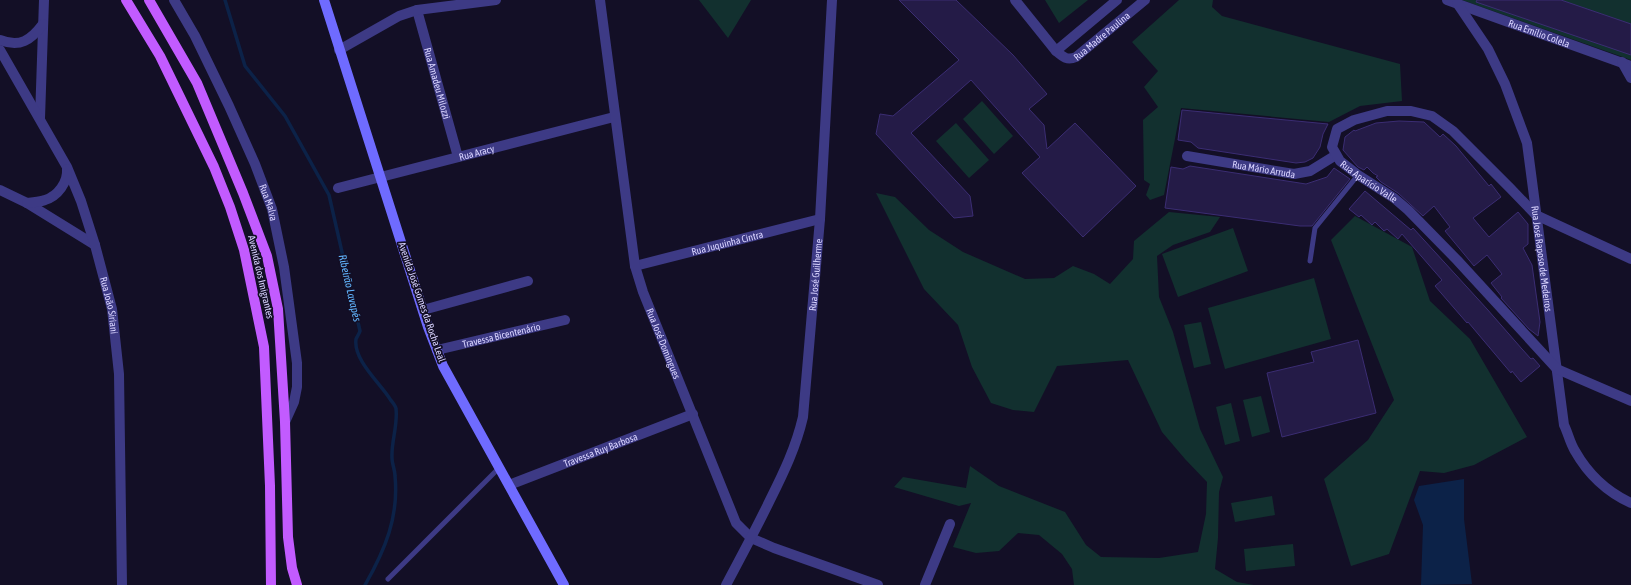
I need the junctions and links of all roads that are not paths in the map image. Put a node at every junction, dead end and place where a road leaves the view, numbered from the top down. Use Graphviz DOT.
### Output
graph roads {
  1 [pos="44,0"];
  2 [pos="126,0"];
  3 [pos="149,0"];
  4 [pos="174,0"];
  5 [pos="324,0"];
  6 [pos="496,0"];
  7 [pos="600,0"];
  8 [pos="832,0"];
  9 [pos="1015,0"];
  10 [pos="1117,0"];
  11 [pos="1145,0"];
  12 [pos="1447,0"];
  13 [pos="1457,3"];
  14 [pos="417,10"];
  15 [pos="43,24"];
  16 [pos="0,40"];
  17 [pos="0,50"];
  18 [pos="339,50"];
  19 [pos="1056,51"];
  20 [pos="1626,64"];
  21 [pos="1631,78"];
  22 [pos="614,117"];
  23 [pos="40,118"];
  24 [pos="1336,155"];
  25 [pos="1187,156"];
  26 [pos="458,157"];
  27 [pos="67,167"];
  28 [pos="1358,174"];
  29 [pos="381,177"];
  30 [pos="338,188"];
  31 [pos="0,190"];
  32 [pos="27,203"];
  33 [pos="1536,215"];
  34 [pos="820,219"];
  35 [pos="95,245"];
  36 [pos="1631,259"];
  37 [pos="1310,261"];
  38 [pos="635,266"];
  39 [pos="528,281"];
  40 [pos="422,310"];
  41 [pos="565,320"];
  42 [pos="437,350"];
  43 [pos="1557,369"];
  44 [pos="1631,401"];
  45 [pos="693,414"];
  46 [pos="285,422"];
  47 [pos="499,468"];
  48 [pos="509,486"];
  49 [pos="1631,503"];
  50 [pos="950,524"];
  51 [pos="752,538"];
  52 [pos="388,579"];
  53 [pos="122,585"];
  54 [pos="271,585"];
  55 [pos="297,585"];
  56 [pos="564,585"];
  57 [pos="726,585"];
  58 [pos="878,585"];
  59 [pos="925,585"];
  1 -- 15 [label="street"];
  2 -- 54 [label="main road, Avenida dos Imigrantes"];
  3 -- 46 [label="main road, Avenida dos Imigrantes"];
  4 -- 46 [label="street, Rua Malva"];
  5 -- 18 [label="main road, Avenida José Gomes da Rocha Leal"];
  6 -- 14 [label="street"];
  7 -- 22 [label="street, Rua José Domingues"];
  8 -- 34 [label="street, Rua José Guilherme"];
  9 -- 19 [label="street, Rua Madre Paulina"];
  10 -- 19 [label="street, Rua Madre Paulina"];
  11 -- 19 [label="street, Rua Madre Paulina"];
  12 -- 13 [label="street, Rua Emílio Colela"];
  13 -- 20 [label="street, Rua Emílio Colela"];
  13 -- 33 [label="street, Rua José Raposo de Medeiros"];
  14 -- 18 [label="street"];
  14 -- 26 [label="street, Rua Amadeu Milozzi"];
  15 -- 16 [label="street"];
  15 -- 23 [label="street"];
  17 -- 23 [label="street, Rua João Siriani"];
  18 -- 29 [label="main road, Avenida José Gomes da Rocha Leal"];
  20 -- 21 [label="street"];
  22 -- 26 [label="street, Rua Aracy"];
  22 -- 38 [label="street, Rua José Domingues"];
  23 -- 27 [label="street, Rua João Siriani"];
  24 -- 25 [label="street, Rua Mário Arruda"];
  24 -- 28 [label="street, Rua Aparício Valle"];
  24 -- 33 [label="street, Rua Aparício Valle"];
  26 -- 29 [label="street, Rua Aracy"];
  27 -- 32 [label="street"];
  27 -- 35 [label="street, Rua João Siriani"];
  28 -- 37 [label="lane"];
  28 -- 43 [label="street, Rua Aparício Valle"];
  29 -- 30 [label="street, Rua Aracy"];
  29 -- 40 [label="main road, Avenida José Gomes da Rocha Leal"];
  31 -- 32 [label="street"];
  32 -- 35 [label="street"];
  33 -- 36 [label="street"];
  33 -- 43 [label="street, Rua José Raposo de Medeiros"];
  34 -- 38 [label="street, Rua Juquinha Cintra"];
  34 -- 51 [label="street, Rua José Guilherme"];
  35 -- 53 [label="street, Rua João Siriani"];
  38 -- 45 [label="street, Rua José Domingues"];
  39 -- 40 [label="street"];
  40 -- 42 [label="main road, Avenida José Gomes da Rocha Leal"];
  41 -- 42 [label="street, Travessa Bicentenário"];
  42 -- 47 [label="main road, Avenida José Gomes da Rocha Leal"];
  43 -- 44 [label="street"];
  43 -- 49 [label="street, Rua José Raposo de Medeiros"];
  45 -- 48 [label="street, Travessa Ruy Barbosa"];
  45 -- 51 [label="street, Rua José Domingues"];
  46 -- 55 [label="main road, Avenida dos Imigrantes"];
  47 -- 48 [label="main road, Avenida José Gomes da Rocha Leal"];
  47 -- 52 [label="lane"];
  48 -- 56 [label="main road, Avenida José Gomes da Rocha Leal"];
  50 -- 59 [label="street"];
  51 -- 57 [label="street, Rua José Guilherme"];
  51 -- 58 [label="street, Rua José Domingues"];
}
